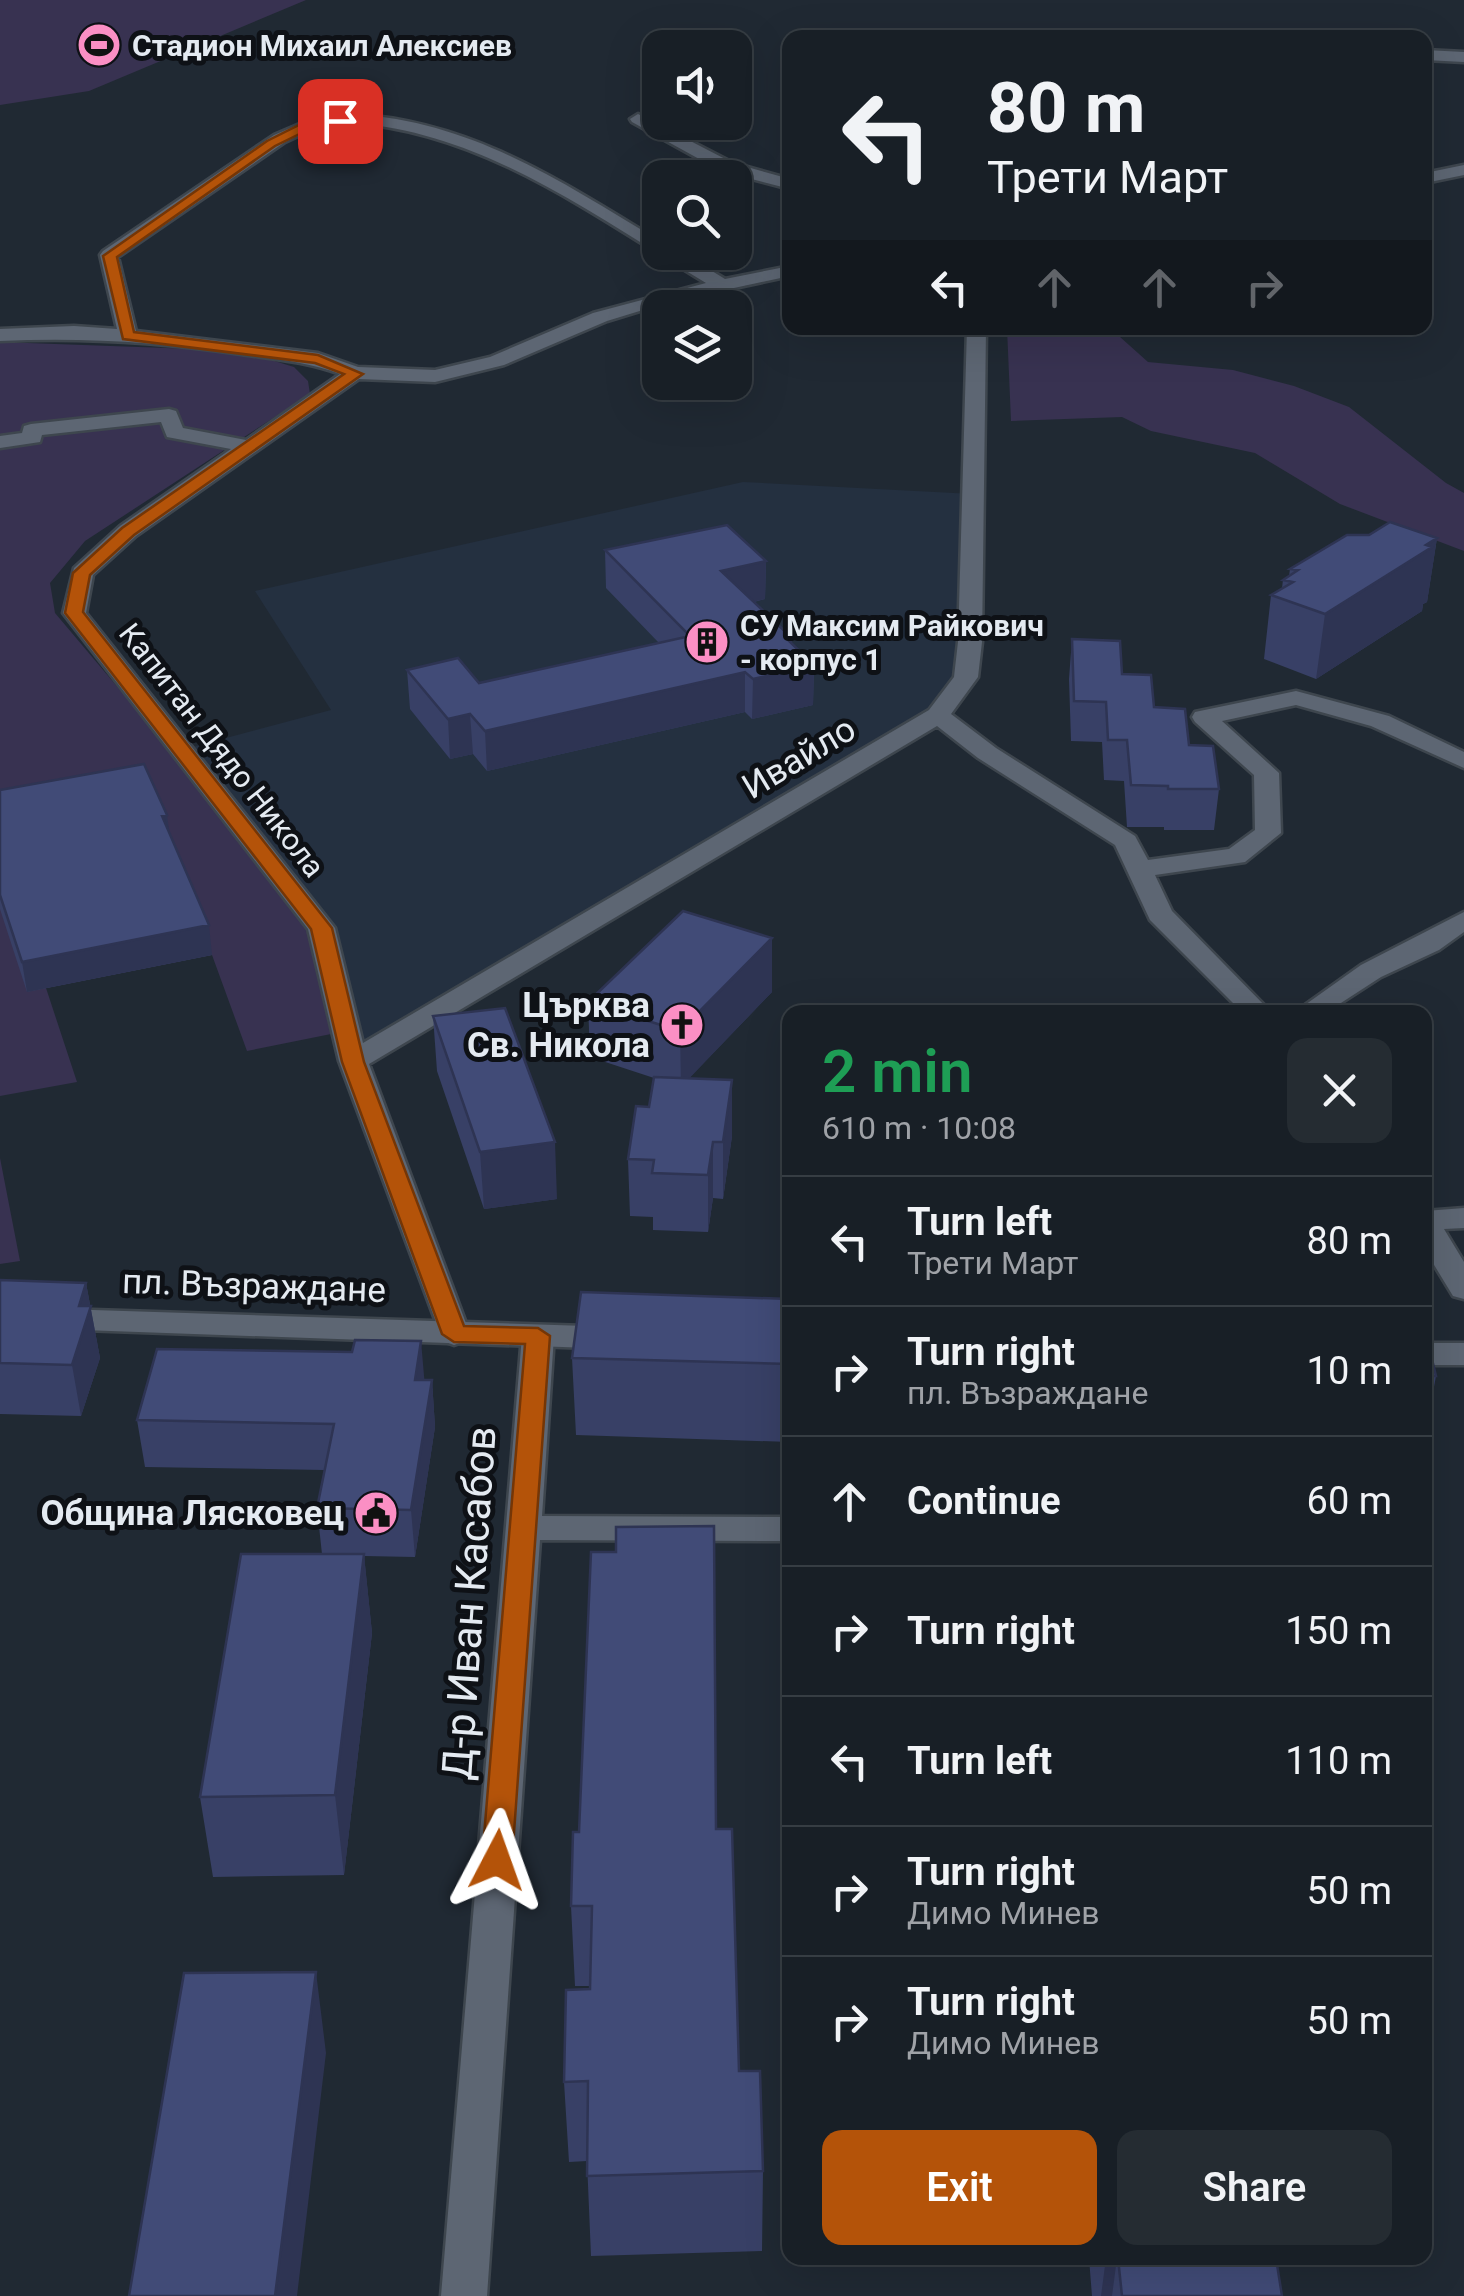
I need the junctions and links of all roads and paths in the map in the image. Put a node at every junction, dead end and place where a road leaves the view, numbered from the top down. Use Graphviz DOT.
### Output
graph roads {
  1 [pos="1432,55"];
  2 [pos="1464,57"];
  3 [pos="638,119"];
  4 [pos="1464,170"];
  5 [pos="1432,177"];
  6 [pos="782,182"];
  7 [pos="642,239"];
  8 [pos="697,270"];
  9 [pos="782,272"];
  10 [pos="722,285"];
  11 [pos="0,335"];
  12 [pos="976,335"];
  13 [pos="128,336"];
  14 [pos="356,374"];
  15 [pos="0,442"];
  16 [pos="252,447"];
  17 [pos="938,715"];
  18 [pos="1464,762"];
  19 [pos="1139,870"];
  20 [pos="1464,920"];
  21 [pos="1250,1005"];
  22 [pos="1320,1005"];
  23 [pos="353,1062"];
  24 [pos="1464,1218"];
  25 [pos="1432,1221"];
  26 [pos="1432,1234"];
  27 [pos="1464,1289"];
  28 [pos="0,1316"];
  29 [pos="454,1334"];
  30 [pos="538,1336"];
  31 [pos="654,1338"];
  32 [pos="1432,1354"];
  33 [pos="1464,1354"];
  34 [pos="522,1528"];
  35 [pos="782,1529"];
  36 [pos="464,2296"];
  1 -- 2 [label="street"];
  3 -- 6 [label="street"];
  4 -- 5 [label="street"];
  7 -- 13 [label="street"];
  8 -- 10 [label="street"];
  9 -- 10 [label="street"];
  10 -- 14 [label="street"];
  11 -- 13 [label="street"];
  12 -- 17 [label="street, Ивайло"];
  13 -- 14 [label="street"];
  14 -- 16 [label="street, Капитан Дядо Никола"];
  15 -- 16 [label="street"];
  16 -- 23 [label="street, Капитан Дядо Никола"];
  17 -- 19 [label="street"];
  17 -- 23 [label="street, Ивайло"];
  18 -- 19 [label="street"];
  19 -- 21 [label="street"];
  20 -- 22 [label="street"];
  23 -- 29 [label="street, пл. Възраждане"];
  24 -- 25 [label="street"];
  26 -- 27 [label="street"];
  28 -- 29 [label="street, пл. Възраждане"];
  29 -- 30 [label="street"];
  30 -- 31 [label="street"];
  30 -- 34 [label="street, Д-р Иван Касабов"];
  32 -- 33 [label="street"];
  34 -- 35 [label="street"];
  34 -- 36 [label="street, Д-р Иван Касабов"];
}
